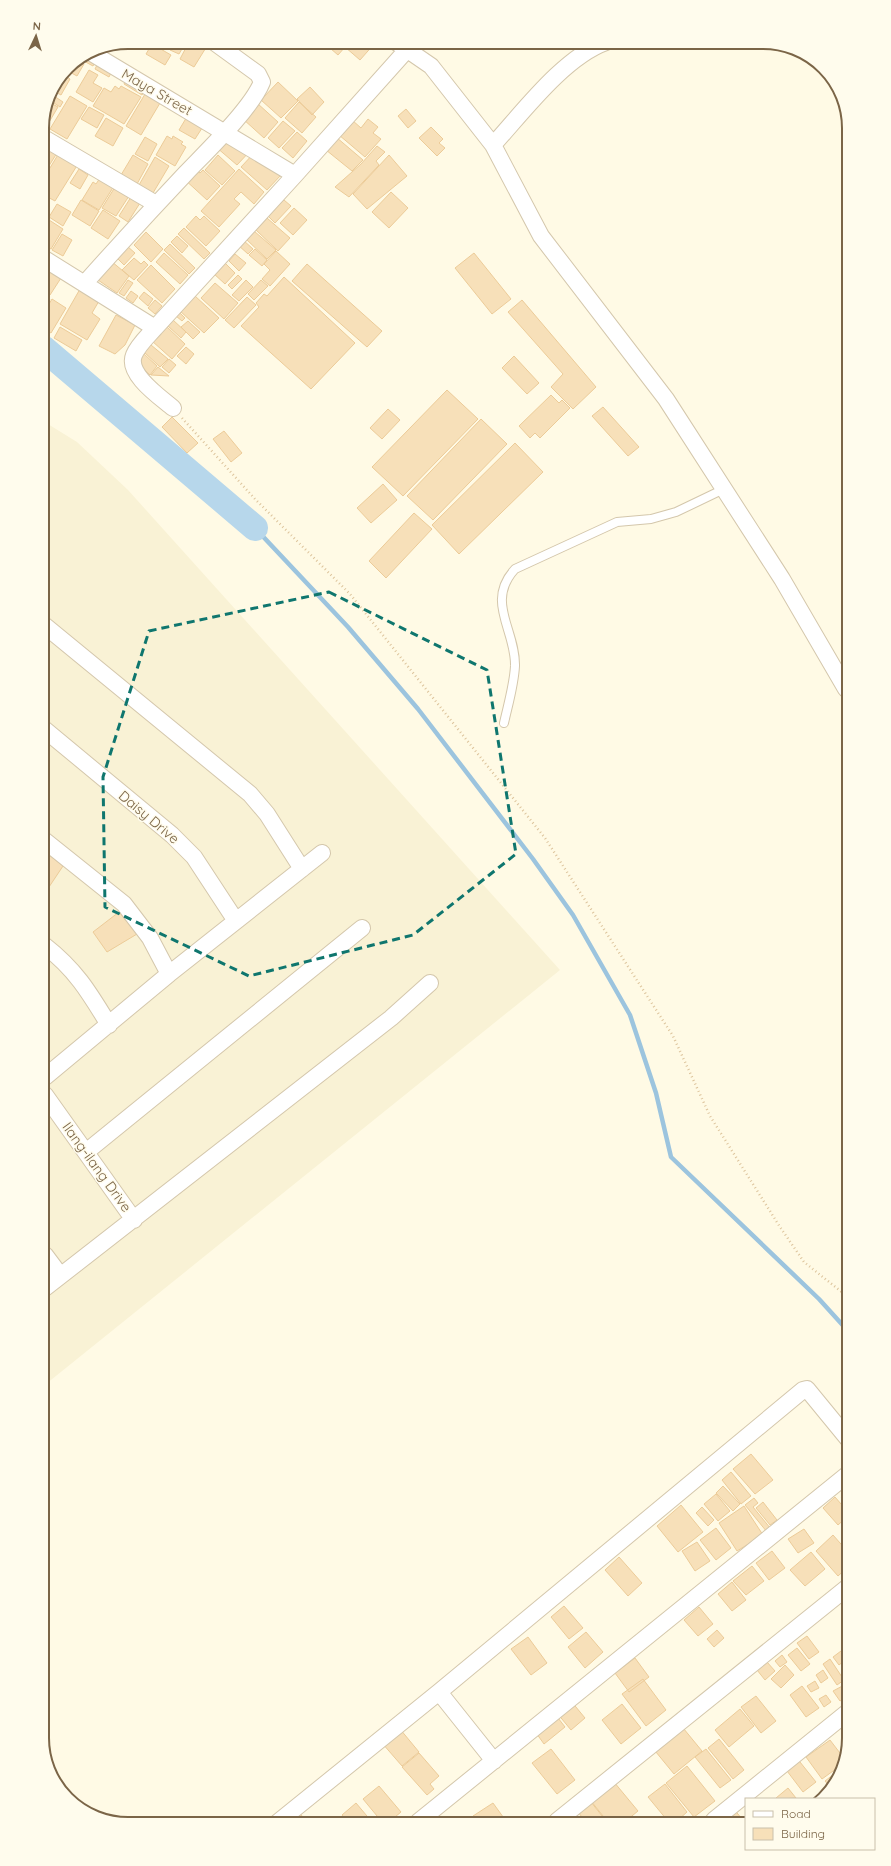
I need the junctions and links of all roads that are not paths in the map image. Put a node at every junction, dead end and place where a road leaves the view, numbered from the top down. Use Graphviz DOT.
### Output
graph roads {
  1 [pos="224,49"];
  2 [pos="403,49"];
  3 [pos="411,49"];
  4 [pos="590,49"];
  5 [pos="96,56"];
  6 [pos="225,132"];
  7 [pos="49,141"];
  8 [pos="493,145"];
  9 [pos="295,176"];
  10 [pos="156,204"];
  11 [pos="49,262"];
  12 [pos="85,283"];
  13 [pos="155,328"];
  14 [pos="173,408"];
  15 [pos="724,489"];
  16 [pos="49,629"];
  17 [pos="842,682"];
  18 [pos="504,723"];
  19 [pos="49,733"];
  20 [pos="49,844"];
  21 [pos="322,853"];
  22 [pos="302,869"];
  23 [pos="236,920"];
  24 [pos="362,928"];
  25 [pos="49,949"];
  26 [pos="169,974"];
  27 [pos="430,983"];
  28 [pos="108,1025"];
  29 [pos="49,1074"];
  30 [pos="49,1101"];
  31 [pos="86,1152"];
  32 [pos="134,1220"];
  33 [pos="49,1261"];
  34 [pos="60,1276"];
  35 [pos="49,1285"];
  36 [pos="842,1432"];
  37 [pos="842,1479"];
  38 [pos="842,1592"];
  39 [pos="439,1692"];
  40 [pos="842,1717"];
  41 [pos="494,1761"];
  42 [pos="284,1817"];
  43 [pos="424,1817"];
  44 [pos="563,1817"];
  45 [pos="718,1817"];
  1 -- 6 [label="street"];
  2 -- 9 [label="street"];
  3 -- 8 [label="street"];
  4 -- 8 [label="street"];
  5 -- 6 [label="street, Maya Street"];
  6 -- 9 [label="street, Maya Street"];
  6 -- 10 [label="street"];
  7 -- 10 [label="street"];
  8 -- 15 [label="street"];
  9 -- 13 [label="street"];
  10 -- 12 [label="street"];
  11 -- 12 [label="street"];
  12 -- 13 [label="street"];
  13 -- 14 [label="street"];
  15 -- 17 [label="street"];
  15 -- 18 [label="lane"];
  16 -- 22 [label="street"];
  19 -- 23 [label="street, Daisy Drive"];
  20 -- 26 [label="street"];
  21 -- 22 [label="street"];
  22 -- 23 [label="street"];
  23 -- 26 [label="street"];
  24 -- 31 [label="street"];
  25 -- 28 [label="street"];
  26 -- 28 [label="street"];
  27 -- 32 [label="street"];
  28 -- 29 [label="street"];
  30 -- 31 [label="street, Ilang-ilang Drive"];
  31 -- 32 [label="street, Ilang-ilang Drive"];
  32 -- 34 [label="street"];
  33 -- 34 [label="street"];
  34 -- 35 [label="street"];
  36 -- 39 [label="street"];
  37 -- 41 [label="street"];
  38 -- 44 [label="street"];
  39 -- 41 [label="street"];
  39 -- 42 [label="street"];
  40 -- 45 [label="street"];
  41 -- 43 [label="street"];
}
